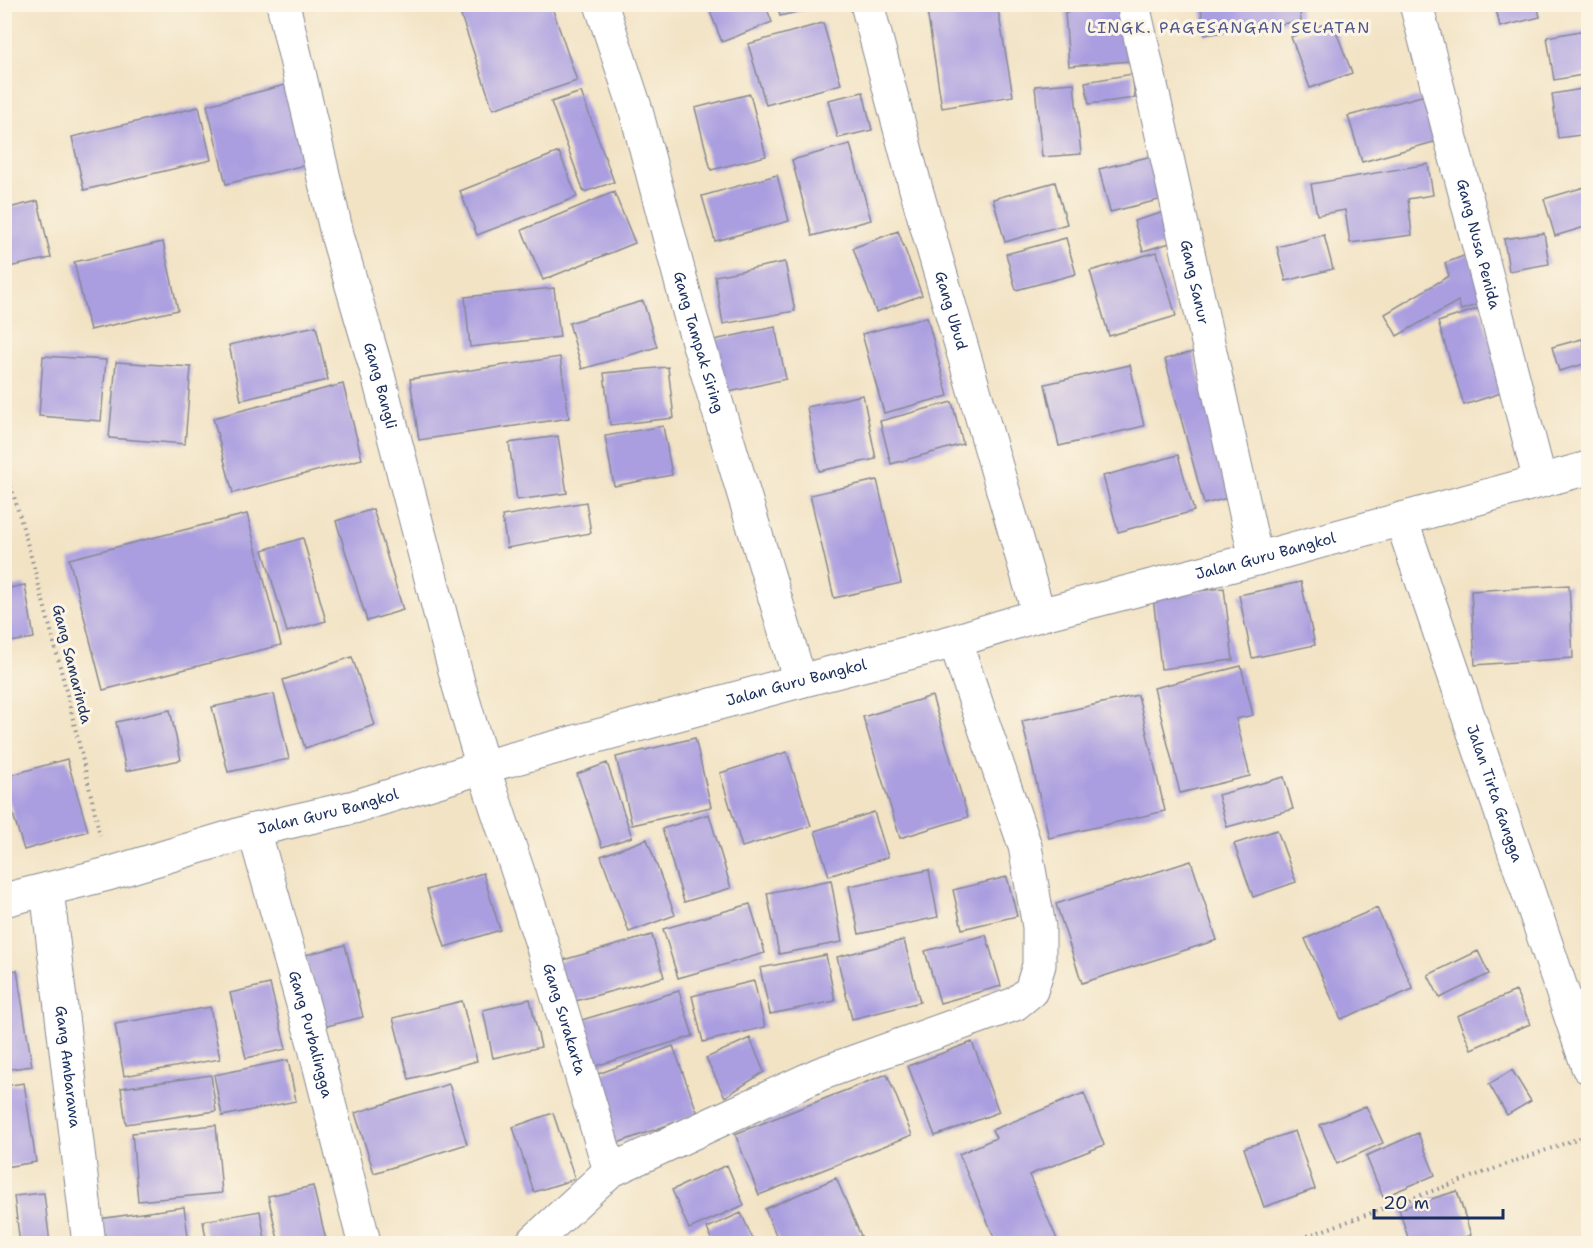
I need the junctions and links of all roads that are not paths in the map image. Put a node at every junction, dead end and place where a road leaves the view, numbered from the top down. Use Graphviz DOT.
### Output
graph roads {
  1 [pos="283,4"];
  2 [pos="601,4"];
  3 [pos="867,4"];
  4 [pos="1133,4"];
  5 [pos="1416,4"];
  6 [pos="1588,468"];
  7 [pos="1540,481"];
  8 [pos="1401,519"];
  9 [pos="1256,559"];
  10 [pos="1039,615"];
  11 [pos="955,641"];
  12 [pos="800,681"];
  13 [pos="483,767"];
  14 [pos="254,830"];
  15 [pos="47,890"];
  16 [pos="4,900"];
  17 [pos="1588,1067"];
  18 [pos="610,1171"];
  19 [pos="363,1238"];
  20 [pos="89,1244"];
  21 [pos="531,1244"];
  1 -- 13 [label="street, Gang Bangli"];
  2 -- 12 [label="street, Gang Tampak Siring"];
  3 -- 10 [label="street, Gang Ubud"];
  4 -- 9 [label="street, Gang Sanur"];
  5 -- 7 [label="street, Gang Nusa Penida"];
  6 -- 7 [label="street, Jalan Guru Bangkol"];
  7 -- 8 [label="street, Jalan Guru Bangkol"];
  8 -- 9 [label="street, Jalan Guru Bangkol"];
  8 -- 17 [label="street, Jalan Tirta Gangga"];
  9 -- 10 [label="street, Jalan Guru Bangkol"];
  10 -- 11 [label="street, Jalan Guru Bangkol"];
  11 -- 12 [label="street, Jalan Guru Bangkol"];
  11 -- 18 [label="street"];
  12 -- 13 [label="street, Jalan Guru Bangkol"];
  13 -- 14 [label="street, Jalan Guru Bangkol"];
  13 -- 18 [label="street, Gang Surakarta"];
  14 -- 15 [label="street, Jalan Guru Bangkol"];
  14 -- 19 [label="street, Gang Purbalingga"];
  15 -- 16 [label="street, Jalan Guru Bangkol"];
  15 -- 20 [label="street, Gang Ambarawa"];
  18 -- 21 [label="street"];
}
